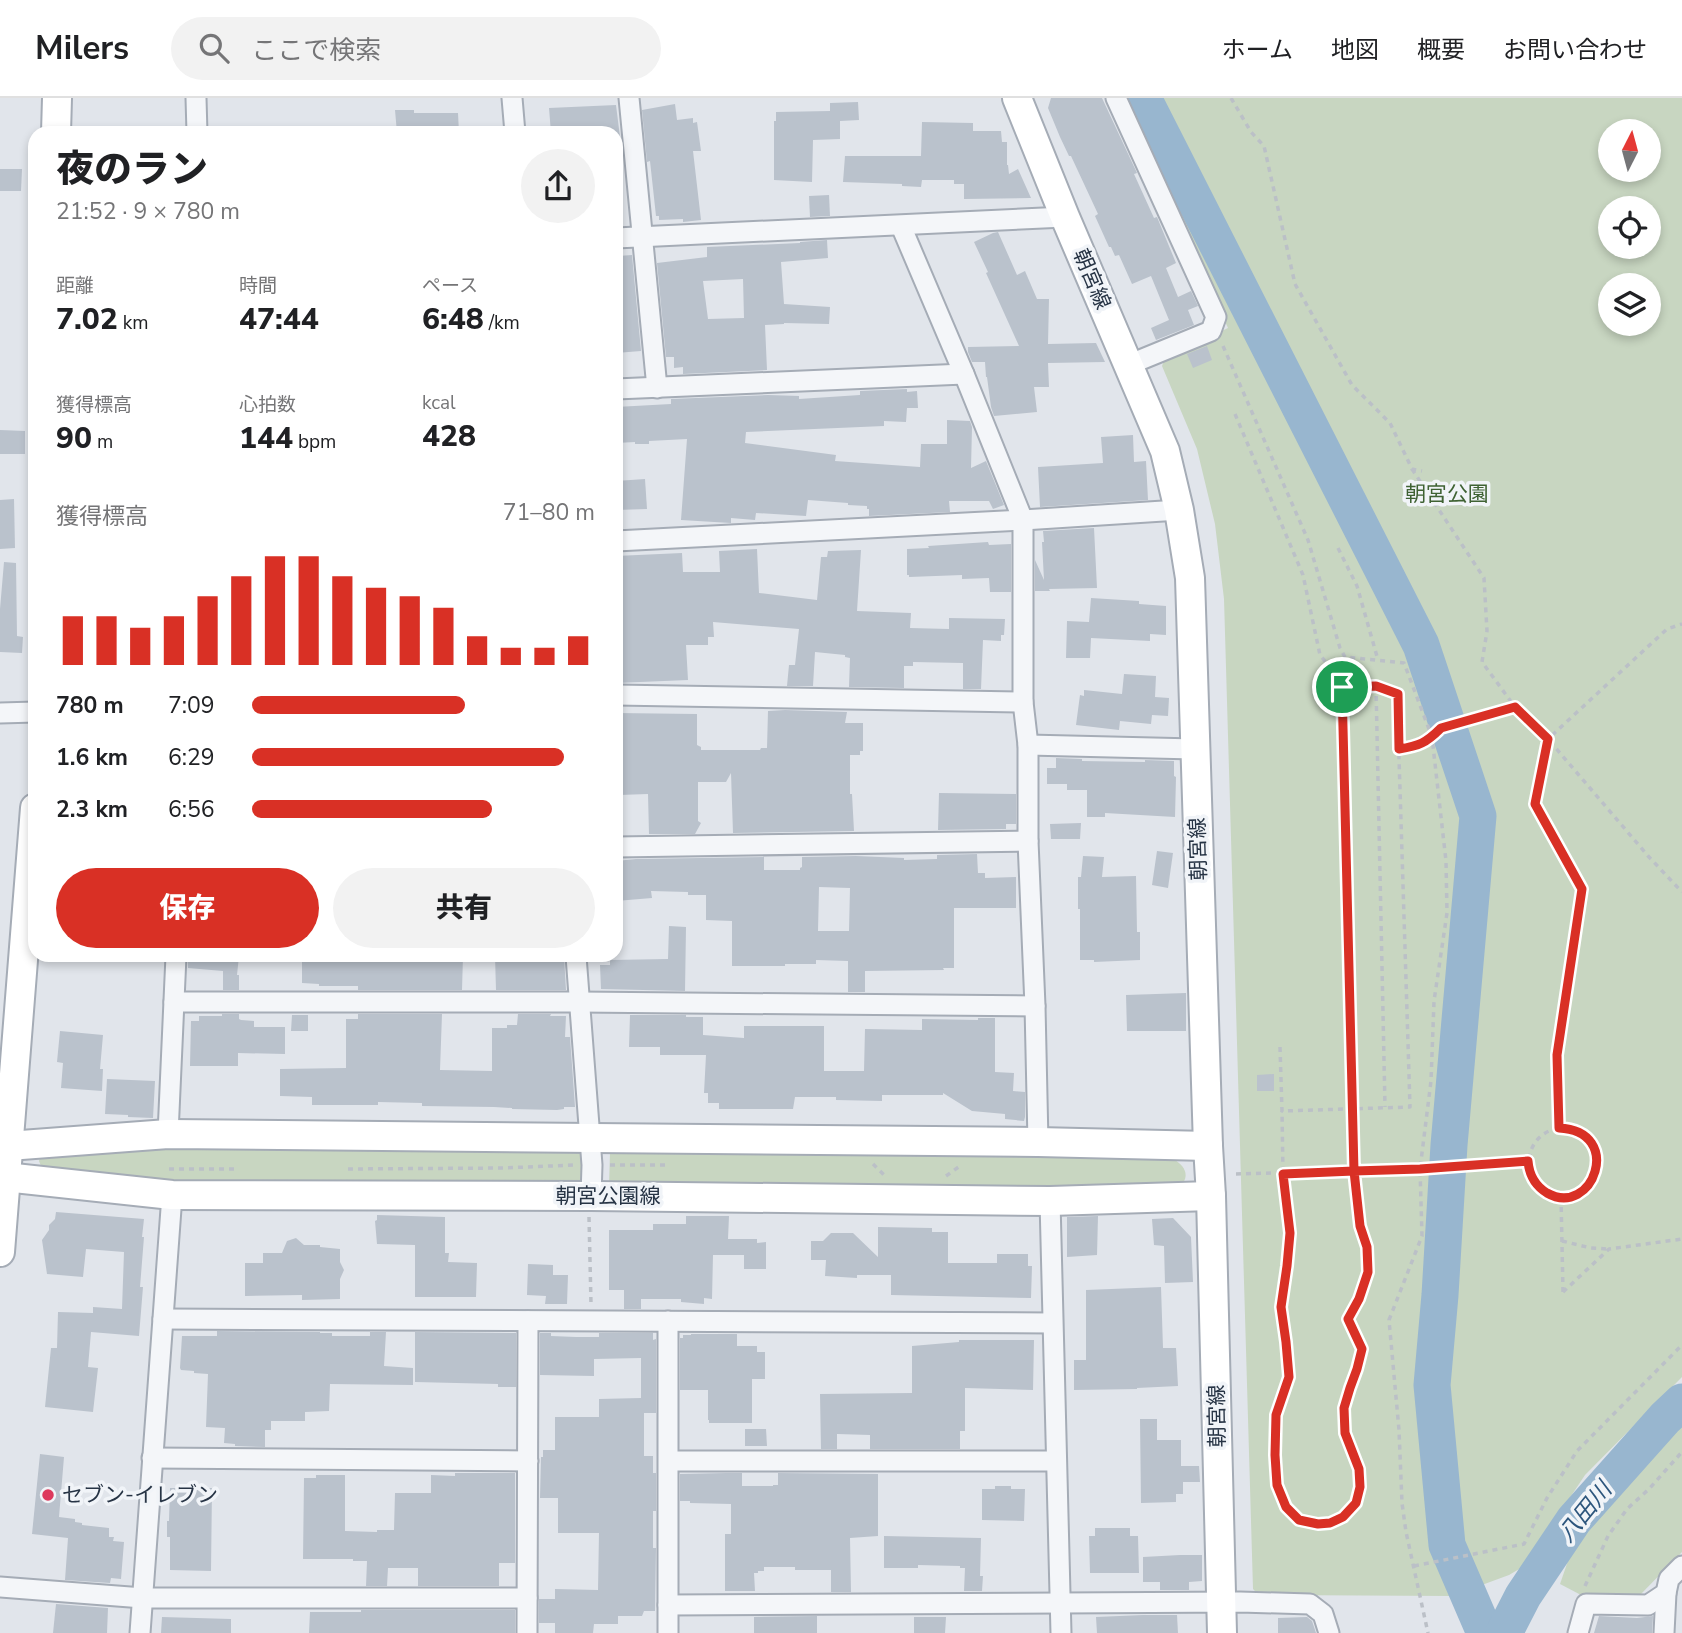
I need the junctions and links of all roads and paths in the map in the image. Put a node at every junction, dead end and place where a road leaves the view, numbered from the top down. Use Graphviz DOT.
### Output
graph roads {
  1 [pos="57,98"];
  2 [pos="196,98"];
  3 [pos="512,98"];
  4 [pos="628,98"];
  5 [pos="1017,98"];
  6 [pos="1116,98"];
  7 [pos="1231,98"];
  8 [pos="56,126"];
  9 [pos="197,126"];
  10 [pos="514,126"];
  11 [pos="1065,217"];
  12 [pos="901,226"];
  13 [pos="623,238"];
  14 [pos="642,238"];
  15 [pos="1220,338"];
  16 [pos="1128,365"];
  17 [pos="964,374"];
  18 [pos="657,388"];
  19 [pos="623,389"];
  20 [pos="1235,414"];
  21 [pos="1412,469"];
  22 [pos="1422,471"];
  23 [pos="1179,510"];
  24 [pos="1023,520"];
  25 [pos="623,541"];
  26 [pos="1338,548"];
  27 [pos="1682,624"];
  28 [pos="1378,660"];
  29 [pos="1376,686"];
  30 [pos="1342,687"];
  31 [pos="623,695"];
  32 [pos="1023,702"];
  33 [pos="1515,707"];
  34 [pos="28,712"];
  35 [pos="0,713"];
  36 [pos="1432,737"];
  37 [pos="1548,739"];
  38 [pos="1028,745"];
  39 [pos="1195,749"];
  40 [pos="1399,749"];
  41 [pos="1028,841"];
  42 [pos="623,847"];
  43 [pos="28,891"];
  44 [pos="1682,891"];
  45 [pos="176,962"];
  46 [pos="576,962"];
  47 [pos="174,1002"];
  48 [pos="578,1002"];
  49 [pos="1035,1006"];
  50 [pos="1280,1047"];
  51 [pos="1385,1108"];
  52 [pos="1353,1109"];
  53 [pos="1282,1111"];
  54 [pos="1559,1128"];
  55 [pos="168,1135"];
  56 [pos="589,1139"];
  57 [pos="1038,1142"];
  58 [pos="1208,1146"];
  59 [pos="1528,1161"];
  60 [pos="5,1163"];
  61 [pos="1420,1169"];
  62 [pos="1354,1171"];
  63 [pos="1236,1174"];
  64 [pos="1283,1174"];
  65 [pos="172,1195"];
  66 [pos="590,1196"];
  67 [pos="1212,1196"];
  68 [pos="1562,1197"];
  69 [pos="1050,1201"];
  70 [pos="1682,1239"];
  71 [pos="1562,1241"];
  72 [pos="1609,1250"];
  73 [pos="0,1252"];
  74 [pos="163,1319"];
  75 [pos="592,1320"];
  76 [pos="528,1321"];
  77 [pos="668,1321"];
  78 [pos="1052,1323"];
  79 [pos="1682,1345"];
  80 [pos="1682,1452"];
  81 [pos="152,1458"];
  82 [pos="528,1461"];
  83 [pos="668,1461"];
  84 [pos="1056,1461"];
  85 [pos="1414,1566"];
  86 [pos="1682,1566"];
  87 [pos="0,1587"];
  88 [pos="1666,1593"];
  89 [pos="1580,1596"];
  90 [pos="143,1598"];
  91 [pos="527,1598"];
  92 [pos="1222,1602"];
  93 [pos="1060,1604"];
  94 [pos="668,1605"];
  95 [pos="140,1633"];
  96 [pos="527,1633"];
  97 [pos="668,1633"];
  98 [pos="1061,1633"];
  99 [pos="1222,1633"];
  100 [pos="1328,1633"];
  101 [pos="1428,1633"];
  102 [pos="1577,1633"];
  103 [pos="1664,1633"];
  1 -- 8 [label="street"];
  2 -- 9 [label="street"];
  3 -- 10 [label="street"];
  4 -- 14 [label="street"];
  5 -- 11 [label="street, 朝宮線"];
  6 -- 16 [label="street"];
  7 -- 21 [label="path"];
  11 -- 12 [label="street"];
  11 -- 16 [label="street, 朝宮線"];
  12 -- 14 [label="street"];
  12 -- 17 [label="street"];
  13 -- 14 [label="street"];
  14 -- 18 [label="street"];
  15 -- 28 [label="path"];
  16 -- 23 [label="street, 朝宮線"];
  17 -- 18 [label="street"];
  17 -- 24 [label="street"];
  18 -- 19 [label="street"];
  20 -- 30 [label="path"];
  21 -- 22 [label="path"];
  21 -- 33 [label="path"];
  23 -- 24 [label="street"];
  23 -- 39 [label="street, 朝宮線"];
  24 -- 25 [label="street"];
  24 -- 32 [label="street"];
  26 -- 28 [label="path"];
  27 -- 37 [label="path"];
  28 -- 36 [label="path"];
  29 -- 30 [label="path"];
  29 -- 40 [label="path"];
  29 -- 51 [label="path"];
  30 -- 52 [label="path"];
  31 -- 32 [label="street"];
  32 -- 38 [label="street"];
  33 -- 36 [label="path"];
  33 -- 37 [label="path"];
  34 -- 35 [label="street"];
  36 -- 40 [label="path"];
  36 -- 61 [label="path"];
  37 -- 44 [label="path"];
  37 -- 54 [label="path"];
  38 -- 39 [label="street"];
  38 -- 41 [label="street"];
  39 -- 58 [label="street, 朝宮線"];
  40 -- 51 [label="path"];
  41 -- 42 [label="street"];
  41 -- 49 [label="street"];
  43 -- 60 [label="street"];
  45 -- 47 [label="street"];
  46 -- 48 [label="street"];
  47 -- 48 [label="street"];
  47 -- 55 [label="street"];
  48 -- 49 [label="street"];
  48 -- 56 [label="street"];
  49 -- 57 [label="street"];
  50 -- 53 [label="path"];
  51 -- 52 [label="path"];
  52 -- 53 [label="path"];
  52 -- 62 [label="path"];
  53 -- 64 [label="path"];
  54 -- 59 [label="path"];
  54 -- 68 [label="path"];
  55 -- 56 [label="street"];
  55 -- 60 [label="street"];
  56 -- 57 [label="street"];
  56 -- 66 [label="street"];
  57 -- 58 [label="street"];
  58 -- 67 [label="street, 朝宮線"];
  59 -- 61 [label="path"];
  59 -- 68 [label="path"];
  60 -- 65 [label="street, 朝宮公園線"];
  60 -- 73 [label="street"];
  61 -- 62 [label="path"];
  61 -- 85 [label="path"];
  62 -- 64 [label="path"];
  62 -- 64 [label="path"];
  63 -- 64 [label="path"];
  65 -- 66 [label="street, 朝宮公園線"];
  65 -- 74 [label="street"];
  66 -- 69 [label="street, 朝宮公園線"];
  66 -- 75 [label="path"];
  67 -- 69 [label="street, 朝宮公園線"];
  67 -- 92 [label="street, 朝宮線"];
  68 -- 71 [label="path"];
  69 -- 78 [label="street"];
  70 -- 72 [label="path"];
  71 -- 72 [label="path"];
  71 -- 72 [label="path"];
  74 -- 76 [label="street"];
  74 -- 81 [label="street"];
  75 -- 76 [label="street"];
  75 -- 77 [label="street"];
  76 -- 82 [label="street"];
  77 -- 78 [label="street"];
  77 -- 83 [label="street"];
  78 -- 84 [label="street"];
  79 -- 85 [label="path"];
  80 -- 89 [label="path"];
  81 -- 82 [label="street"];
  81 -- 90 [label="street"];
  82 -- 91 [label="street"];
  83 -- 84 [label="street"];
  83 -- 94 [label="street"];
  84 -- 93 [label="street"];
  85 -- 101 [label="path"];
  86 -- 88 [label="street"];
  87 -- 90 [label="street"];
  88 -- 102 [label="street"];
  88 -- 103 [label="street"];
  90 -- 91 [label="street"];
  90 -- 95 [label="street"];
  91 -- 96 [label="street"];
  92 -- 93 [label="street"];
  92 -- 99 [label="street, 朝宮線"];
  92 -- 100 [label="street"];
  93 -- 94 [label="street"];
  93 -- 98 [label="street"];
  94 -- 97 [label="street"];
}
